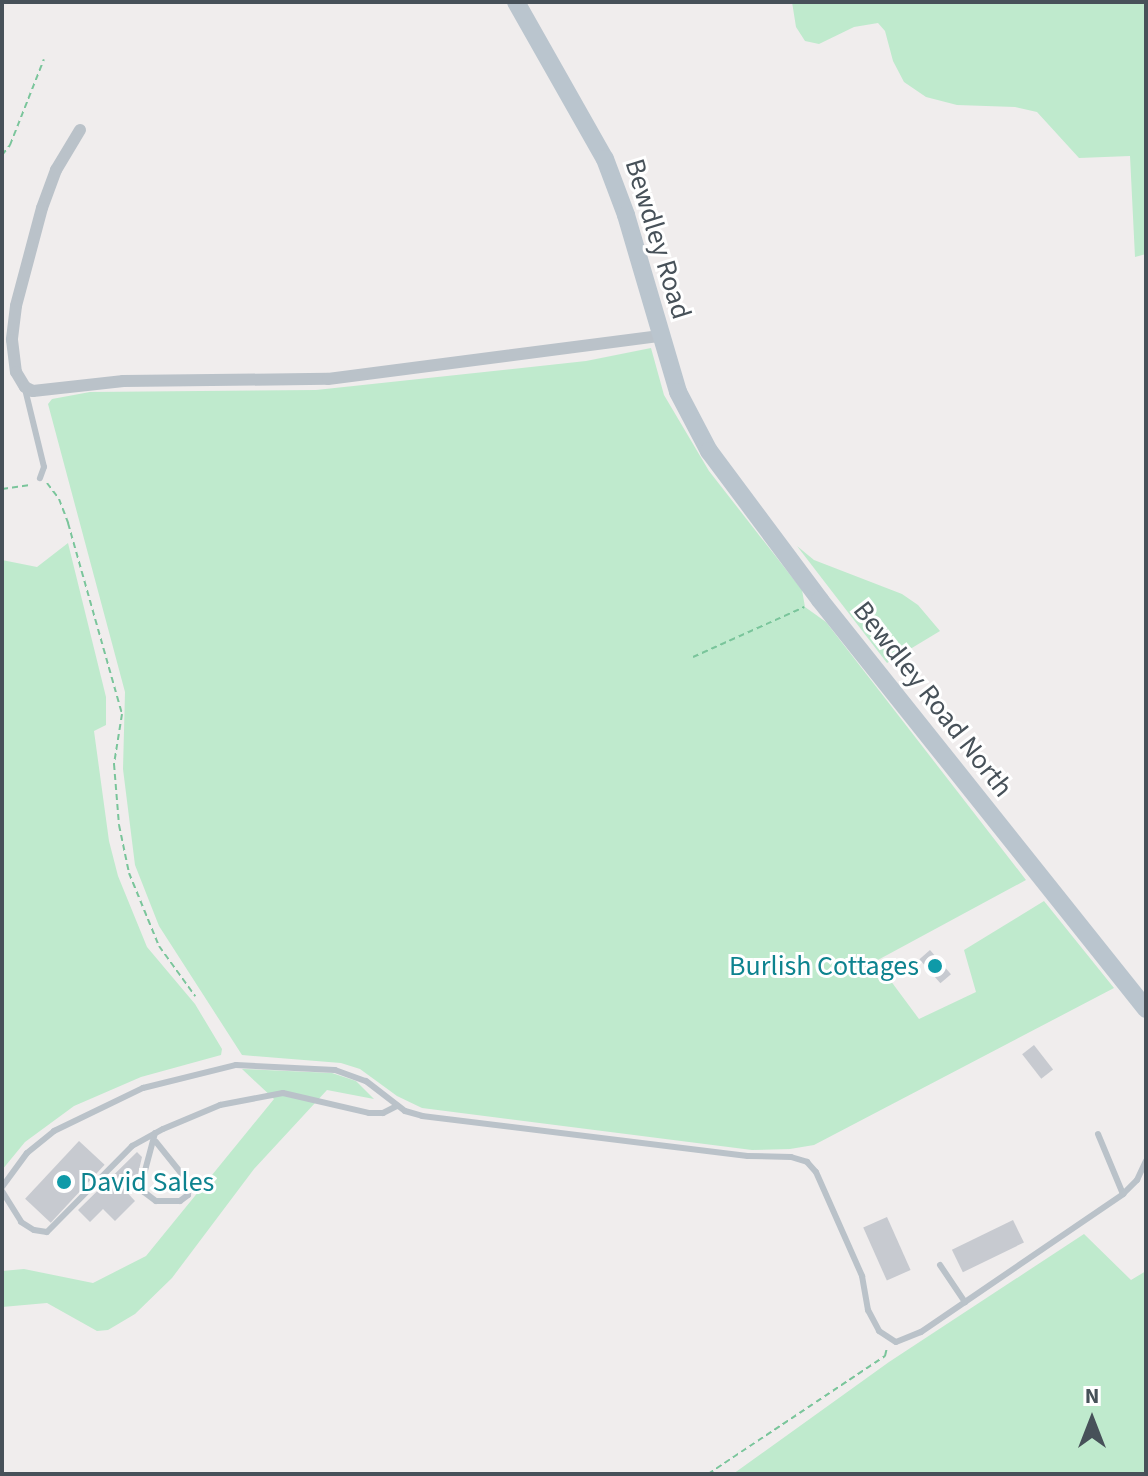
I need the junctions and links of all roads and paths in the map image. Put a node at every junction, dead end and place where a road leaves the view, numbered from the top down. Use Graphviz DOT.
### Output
graph roads {
  1 [pos="516,2"];
  2 [pos="44,59"];
  3 [pos="80,130"];
  4 [pos="2,155"];
  5 [pos="660,336"];
  6 [pos="25,387"];
  7 [pos="687,415"];
  8 [pos="40,478"];
  9 [pos="2,489"];
  10 [pos="820,600"];
  11 [pos="693,657"];
  12 [pos="195,996"];
  13 [pos="1146,1009"];
  14 [pos="397,1106"];
  15 [pos="155,1133"];
  16 [pos="1098,1134"];
  17 [pos="156,1142"];
  18 [pos="1146,1161"];
  19 [pos="2,1189"];
  20 [pos="1123,1194"];
  21 [pos="940,1265"];
  22 [pos="965,1302"];
  23 [pos="889,1340"];
  24 [pos="708,1474"];
  1 -- 5 [label="main road, Bewdley Road"];
  2 -- 4 [label="path"];
  3 -- 6 [label="street"];
  5 -- 6 [label="street"];
  5 -- 7 [label="main road, Bewdley Road"];
  6 -- 8 [label="lane"];
  7 -- 10 [label="main road, Bewdley Road North"];
  8 -- 9 [label="path"];
  8 -- 12 [label="path"];
  10 -- 11 [label="path"];
  10 -- 13 [label="main road, Bewdley Road North"];
  14 -- 15 [label="lane"];
  14 -- 19 [label="lane"];
  14 -- 23 [label="lane"];
  15 -- 17 [label="lane"];
  15 -- 19 [label="lane"];
  16 -- 20 [label="lane"];
  17 -- 17 [label="lane"];
  18 -- 20 [label="lane"];
  20 -- 22 [label="lane"];
  21 -- 22 [label="lane"];
  22 -- 23 [label="lane"];
  23 -- 24 [label="path"];
}
